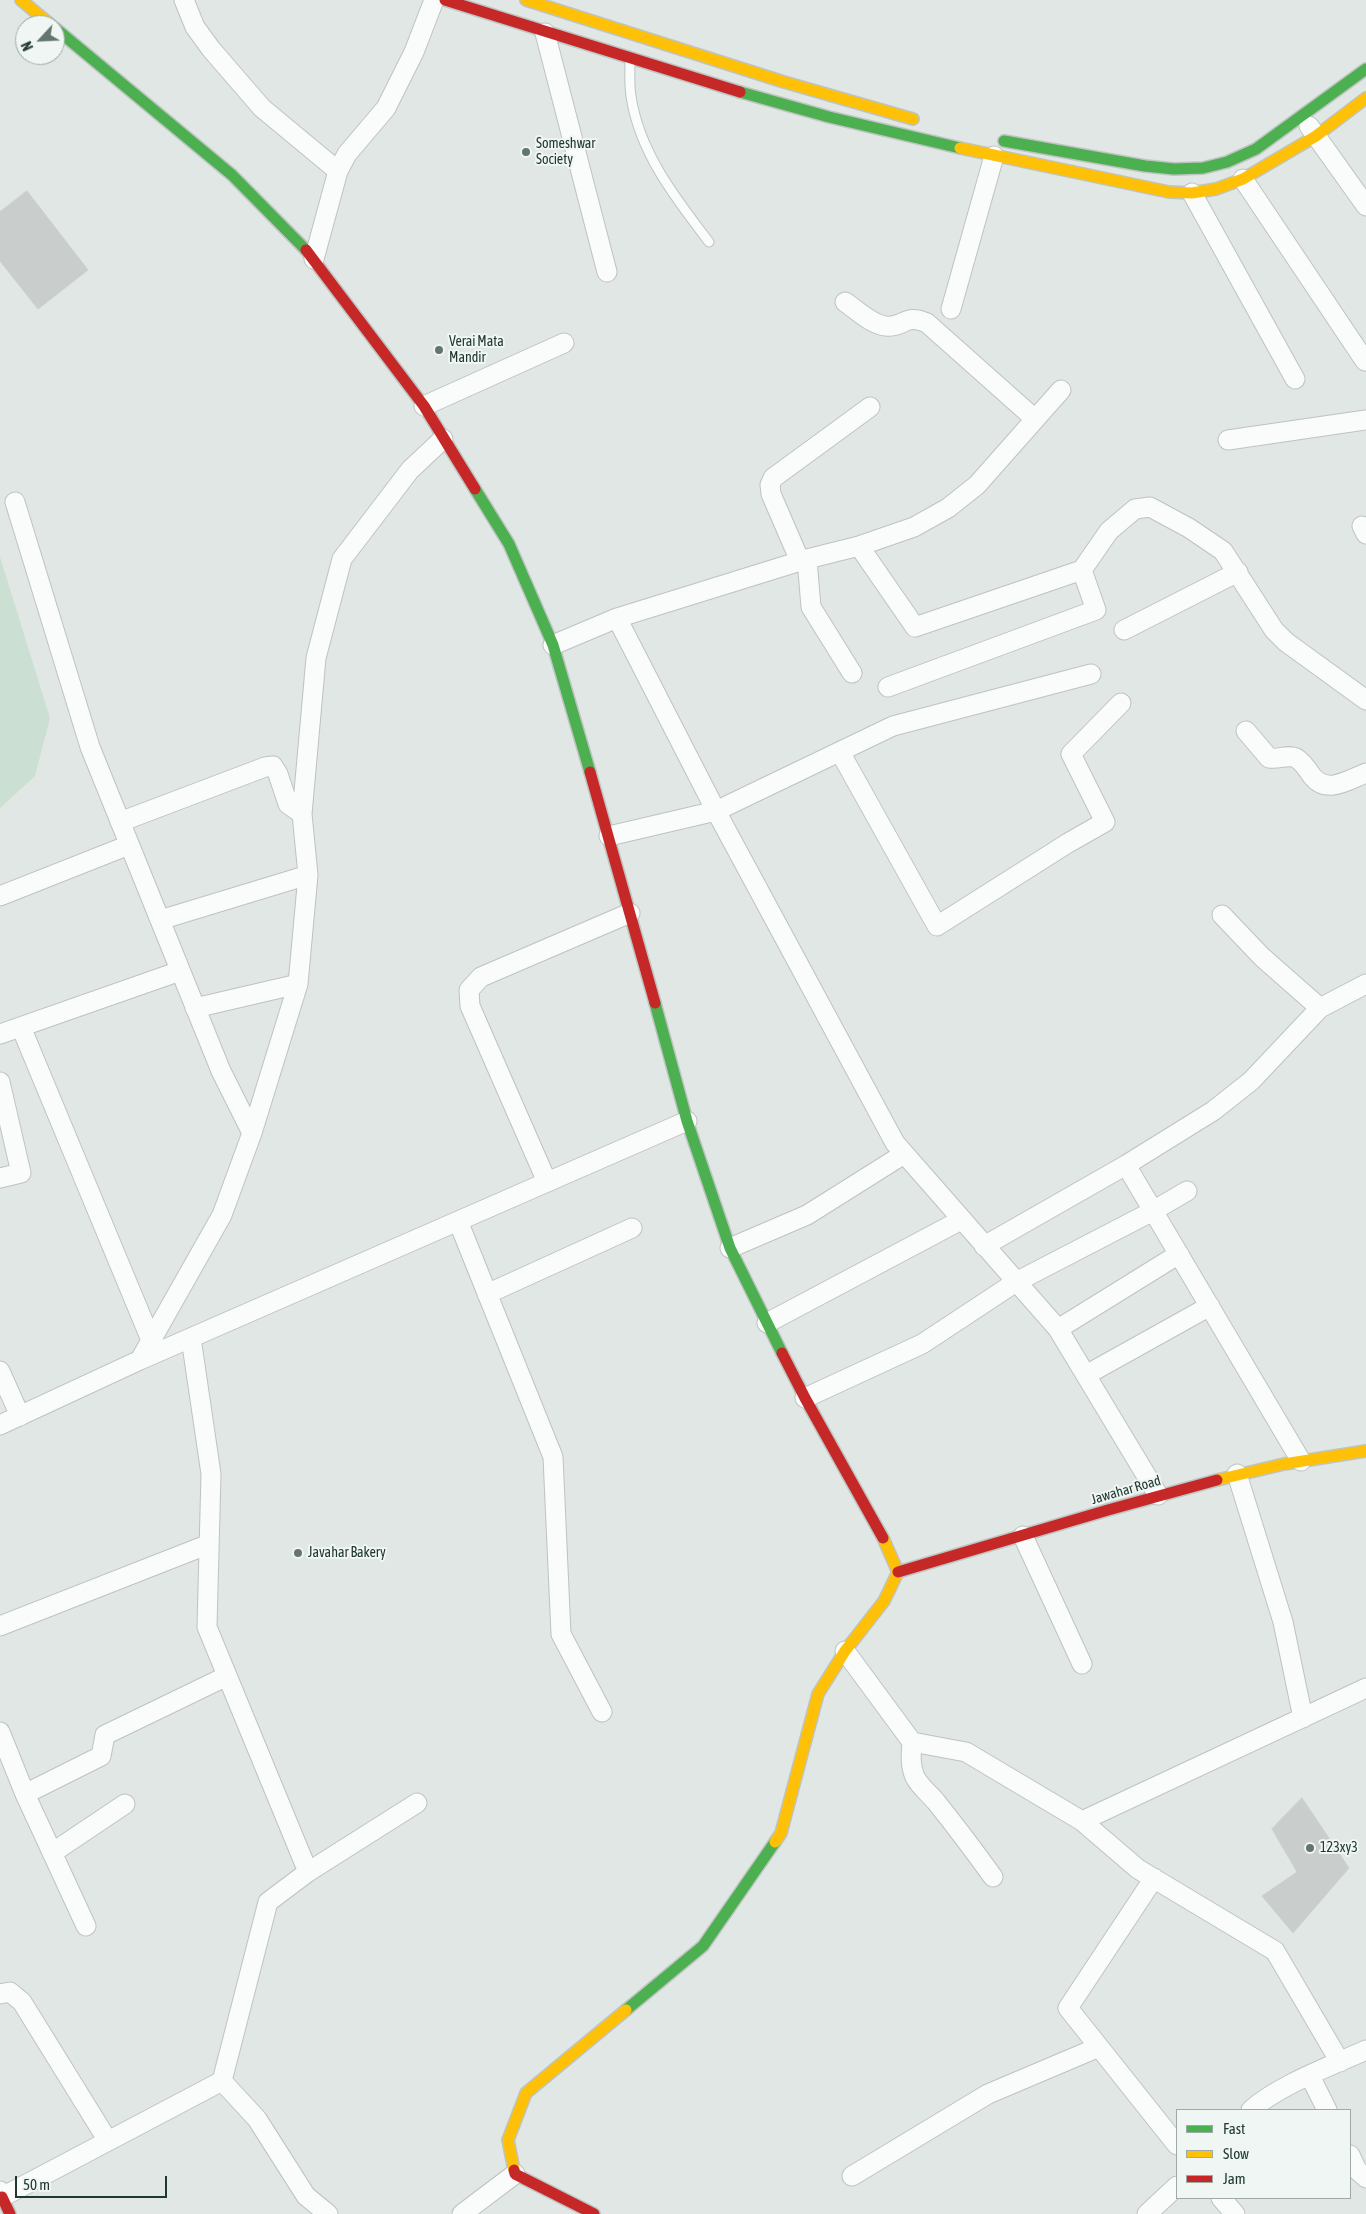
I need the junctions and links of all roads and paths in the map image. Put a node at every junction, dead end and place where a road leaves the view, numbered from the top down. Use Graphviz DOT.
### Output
graph roads {
  1 [pos="21,0"];
  2 [pos="184,0"];
  3 [pos="434,0"];
  4 [pos="445,0"];
  5 [pos="526,0"];
  6 [pos="39,15"];
  7 [pos="545,33"];
  8 [pos="65,36"];
  9 [pos="630,60"];
  10 [pos="1366,69"];
  11 [pos="834,97"];
  12 [pos="1366,98"];
  13 [pos="1302,115"];
  14 [pos="829,117"];
  15 [pos="927,123"];
  16 [pos="1316,136"];
  17 [pos="993,147"];
  18 [pos="338,171"];
  19 [pos="1243,179"];
  20 [pos="1192,193"];
  21 [pos="1366,206"];
  22 [pos="709,242"];
  23 [pos="314,259"];
  24 [pos="607,272"];
  25 [pos="845,302"];
  26 [pos="951,309"];
  27 [pos="564,343"];
  28 [pos="1365,361"];
  29 [pos="1295,379"];
  30 [pos="1061,390"];
  31 [pos="424,406"];
  32 [pos="870,407"];
  33 [pos="1035,419"];
  34 [pos="1366,420"];
  35 [pos="443,439"];
  36 [pos="1228,440"];
  37 [pos="15,502"];
  38 [pos="859,546"];
  39 [pos="804,560"];
  40 [pos="1082,570"];
  41 [pos="1238,572"];
  42 [pos="617,618"];
  43 [pos="1124,630"];
  44 [pos="553,645"];
  45 [pos="852,674"];
  46 [pos="1091,674"];
  47 [pos="888,687"];
  48 [pos="1366,700"];
  49 [pos="1121,703"];
  50 [pos="1246,731"];
  51 [pos="840,752"];
  52 [pos="1366,773"];
  53 [pos="716,811"];
  54 [pos="302,814"];
  55 [pos="120,822"];
  56 [pos="609,836"];
  57 [pos="129,845"];
  58 [pos="308,875"];
  59 [pos="0,896"];
  60 [pos="630,913"];
  61 [pos="1222,915"];
  62 [pos="160,920"];
  63 [pos="180,971"];
  64 [pos="298,984"];
  65 [pos="1366,984"];
  66 [pos="195,1008"];
  67 [pos="1320,1008"];
  68 [pos="21,1026"];
  69 [pos="0,1034"];
  70 [pos="0,1082"];
  71 [pos="687,1121"];
  72 [pos="252,1134"];
  73 [pos="904,1154"];
  74 [pos="1126,1165"];
  75 [pos="0,1178"];
  76 [pos="547,1182"];
  77 [pos="1187,1191"];
  78 [pos="1153,1211"];
  79 [pos="961,1220"];
  80 [pos="458,1221"];
  81 [pos="632,1228"];
  82 [pos="984,1246"];
  83 [pos="730,1248"];
  84 [pos="1179,1254"];
  85 [pos="1016,1282"];
  86 [pos="487,1294"];
  87 [pos="1210,1306"];
  88 [pos="766,1323"];
  89 [pos="1058,1329"];
  90 [pos="191,1338"];
  91 [pos="152,1340"];
  92 [pos="140,1360"];
  93 [pos="0,1371"];
  94 [pos="1086,1375"];
  95 [pos="805,1398"];
  96 [pos="20,1416"];
  97 [pos="0,1426"];
  98 [pos="1366,1451"];
  99 [pos="1301,1461"];
  100 [pos="1237,1474"];
  101 [pos="1158,1496"];
  102 [pos="1023,1536"];
  103 [pos="209,1544"];
  104 [pos="898,1572"];
  105 [pos="0,1626"];
  106 [pos="845,1651"];
  107 [pos="1082,1664"];
  108 [pos="227,1676"];
  109 [pos="1366,1688"];
  110 [pos="602,1712"];
  111 [pos="1303,1718"];
  112 [pos="0,1732"];
  113 [pos="912,1742"];
  114 [pos="25,1794"];
  115 [pos="416,1803"];
  116 [pos="125,1804"];
  117 [pos="1082,1821"];
  118 [pos="52,1853"];
  119 [pos="308,1872"];
  120 [pos="993,1878"];
  121 [pos="1154,1878"];
  122 [pos="86,1926"];
  123 [pos="0,1994"];
  124 [pos="1099,2047"];
  125 [pos="1366,2050"];
  126 [pos="1340,2062"];
  127 [pos="1310,2076"];
  128 [pos="222,2081"];
  129 [pos="1252,2109"];
  130 [pos="1327,2109"];
  131 [pos="108,2141"];
  132 [pos="1176,2144"];
  133 [pos="1351,2157"];
  134 [pos="515,2174"];
  135 [pos="852,2176"];
  136 [pos="1366,2178"];
  137 [pos="1176,2187"];
  138 [pos="1,2195"];
  139 [pos="1222,2199"];
  140 [pos="10,2214"];
  141 [pos="328,2214"];
  142 [pos="462,2214"];
  143 [pos="594,2214"];
  144 [pos="1146,2214"];
  145 [pos="1235,2214"];
  1 -- 6 [label="street"];
  2 -- 18 [label="street"];
  3 -- 18 [label="street"];
  4 -- 7 [label="street"];
  5 -- 11 [label="street"];
  7 -- 9 [label="street"];
  7 -- 24 [label="street"];
  8 -- 23 [label="street"];
  9 -- 14 [label="street"];
  9 -- 22 [label="lane"];
  10 -- 13 [label="street"];
  11 -- 14 [label="street"];
  11 -- 15 [label="street"];
  12 -- 16 [label="street"];
  13 -- 16 [label="street"];
  13 -- 17 [label="street"];
  14 -- 17 [label="street"];
  16 -- 19 [label="street"];
  16 -- 21 [label="street"];
  17 -- 20 [label="street"];
  17 -- 26 [label="street"];
  18 -- 23 [label="street"];
  19 -- 20 [label="street"];
  19 -- 28 [label="street"];
  20 -- 29 [label="street"];
  23 -- 31 [label="street"];
  25 -- 33 [label="street"];
  27 -- 31 [label="street"];
  30 -- 33 [label="street"];
  31 -- 35 [label="street"];
  32 -- 39 [label="street"];
  33 -- 38 [label="street"];
  34 -- 36 [label="street"];
  35 -- 44 [label="street"];
  35 -- 54 [label="street"];
  37 -- 55 [label="street"];
  38 -- 39 [label="street"];
  38 -- 40 [label="street"];
  39 -- 42 [label="street"];
  39 -- 45 [label="street"];
  40 -- 41 [label="street"];
  40 -- 47 [label="street"];
  41 -- 43 [label="street"];
  41 -- 48 [label="street"];
  42 -- 44 [label="street"];
  42 -- 53 [label="street"];
  44 -- 56 [label="street"];
  46 -- 51 [label="street"];
  49 -- 51 [label="street"];
  50 -- 52 [label="street"];
  51 -- 53 [label="street"];
  53 -- 56 [label="street"];
  53 -- 73 [label="street"];
  54 -- 55 [label="street"];
  54 -- 58 [label="street"];
  55 -- 57 [label="street"];
  56 -- 60 [label="street"];
  57 -- 59 [label="street"];
  57 -- 62 [label="street"];
  58 -- 62 [label="street"];
  58 -- 64 [label="street"];
  60 -- 71 [label="street"];
  60 -- 76 [label="street"];
  61 -- 67 [label="street"];
  62 -- 63 [label="street"];
  63 -- 66 [label="street"];
  63 -- 68 [label="street"];
  64 -- 66 [label="street"];
  64 -- 72 [label="street"];
  65 -- 67 [label="street"];
  66 -- 72 [label="street"];
  67 -- 74 [label="street"];
  68 -- 69 [label="street"];
  68 -- 91 [label="street"];
  70 -- 75 [label="street"];
  71 -- 76 [label="street"];
  71 -- 83 [label="street"];
  72 -- 91 [label="street"];
  73 -- 79 [label="street"];
  73 -- 83 [label="street"];
  74 -- 78 [label="street"];
  74 -- 82 [label="street"];
  76 -- 80 [label="street"];
  77 -- 78 [label="street"];
  78 -- 84 [label="street"];
  78 -- 85 [label="street"];
  79 -- 82 [label="street"];
  79 -- 88 [label="street"];
  80 -- 86 [label="street"];
  80 -- 90 [label="street"];
  81 -- 86 [label="street"];
  82 -- 85 [label="street"];
  83 -- 88 [label="street"];
  84 -- 87 [label="street"];
  84 -- 89 [label="street"];
  85 -- 89 [label="street"];
  85 -- 95 [label="street"];
  86 -- 110 [label="street"];
  87 -- 94 [label="street"];
  87 -- 99 [label="street"];
  88 -- 95 [label="street"];
  89 -- 94 [label="street"];
  90 -- 92 [label="street"];
  90 -- 103 [label="street"];
  91 -- 92 [label="street"];
  92 -- 96 [label="street"];
  93 -- 96 [label="street"];
  94 -- 101 [label="street"];
  95 -- 104 [label="street"];
  96 -- 97 [label="street"];
  98 -- 99 [label="street, Jawahar Road"];
  99 -- 100 [label="street, Jawahar Road"];
  100 -- 101 [label="street, Jawahar Road"];
  100 -- 111 [label="street"];
  101 -- 102 [label="street, Jawahar Road"];
  102 -- 104 [label="street, Jawahar Road"];
  102 -- 107 [label="street"];
  103 -- 105 [label="street"];
  103 -- 108 [label="street"];
  104 -- 106 [label="street"];
  106 -- 113 [label="street"];
  106 -- 134 [label="street"];
  108 -- 114 [label="street"];
  108 -- 119 [label="street"];
  109 -- 111 [label="street"];
  111 -- 117 [label="street"];
  112 -- 114 [label="street"];
  113 -- 117 [label="street"];
  113 -- 120 [label="street"];
  114 -- 118 [label="street"];
  115 -- 119 [label="street"];
  116 -- 118 [label="street"];
  117 -- 121 [label="street"];
  118 -- 122 [label="street"];
  119 -- 128 [label="street"];
  121 -- 124 [label="street"];
  121 -- 126 [label="street"];
  123 -- 131 [label="street"];
  124 -- 132 [label="street"];
  124 -- 135 [label="street"];
  125 -- 126 [label="street"];
  126 -- 127 [label="street"];
  127 -- 129 [label="street"];
  127 -- 130 [label="street"];
  128 -- 131 [label="street"];
  128 -- 141 [label="street"];
  131 -- 138 [label="street"];
  133 -- 136 [label="street"];
  134 -- 142 [label="street"];
  134 -- 143 [label="street"];
  137 -- 144 [label="street"];
  138 -- 140 [label="street"];
  139 -- 145 [label="street"];
}
